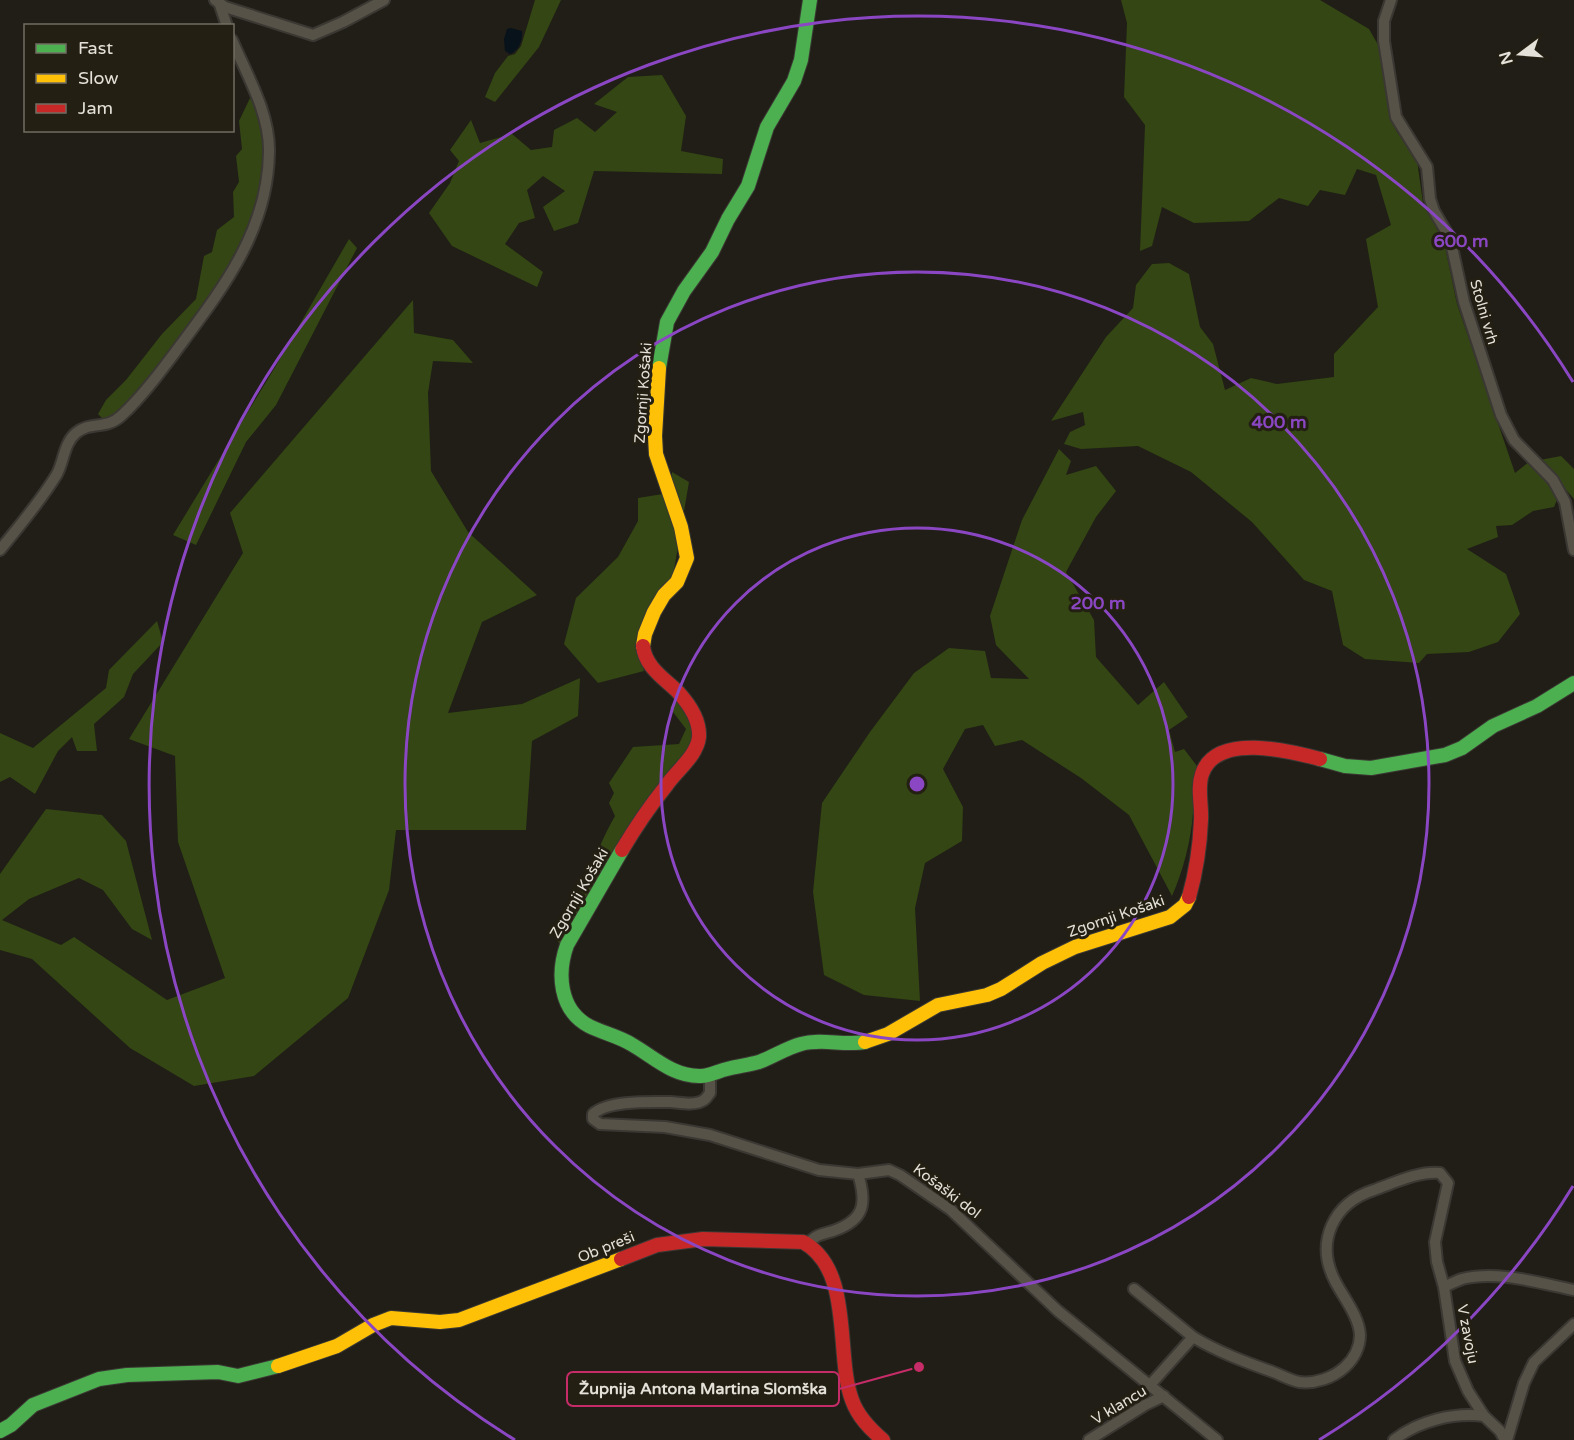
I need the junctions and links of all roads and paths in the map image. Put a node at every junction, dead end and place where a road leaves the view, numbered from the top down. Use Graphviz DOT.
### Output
graph roads {
  1 [pos="384,0"];
  2 [pos="810,0"];
  3 [pos="1391,0"];
  4 [pos="217,2"];
  5 [pos="226,24"];
  6 [pos="234,45"];
  7 [pos="0,550"];
  8 [pos="1574,550"];
  9 [pos="1574,683"];
  10 [pos="710,1075"];
  11 [pos="858,1174"];
  12 [pos="808,1244"];
  13 [pos="1444,1287"];
  14 [pos="1134,1289"];
  15 [pos="1574,1290"];
  16 [pos="1574,1324"];
  17 [pos="1193,1337"];
  18 [pos="1150,1385"];
  19 [pos="1164,1396"];
  20 [pos="1484,1416"];
  21 [pos="0,1431"];
  22 [pos="883,1440"];
  23 [pos="1089,1440"];
  24 [pos="1217,1440"];
  25 [pos="1394,1440"];
  26 [pos="1506,1440"];
  1 -- 4 [label="street"];
  2 -- 10 [label="street, Zgornji Košaki"];
  3 -- 8 [label="street, Stolni vrh"];
  4 -- 5 [label="street"];
  6 -- 7 [label="street"];
  9 -- 10 [label="street, Zgornji Košaki"];
  10 -- 11 [label="street, Košaški dol"];
  11 -- 12 [label="street"];
  11 -- 18 [label="street, Košaški dol"];
  12 -- 21 [label="street, Ob preši"];
  12 -- 22 [label="street"];
  13 -- 15 [label="street, V zavoju"];
  13 -- 17 [label="street, V zavoju"];
  13 -- 20 [label="street, V zavoju"];
  14 -- 17 [label="street"];
  16 -- 26 [label="street, V zavoju"];
  17 -- 18 [label="street"];
  18 -- 19 [label="street, Košaški dol"];
  19 -- 23 [label="street, V klancu"];
  19 -- 24 [label="street, Košaški dol"];
  20 -- 25 [label="street"];
  20 -- 26 [label="street, V zavoju"];
}
